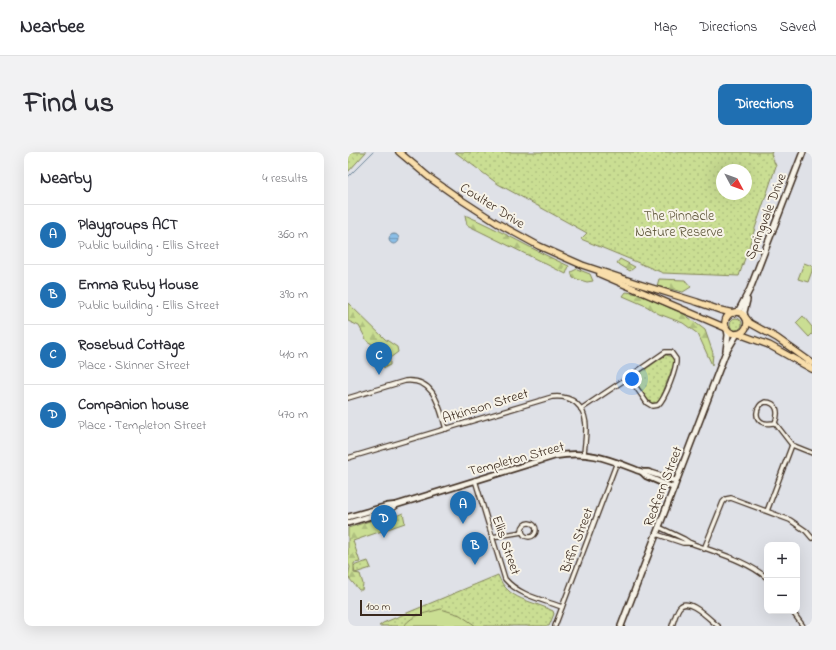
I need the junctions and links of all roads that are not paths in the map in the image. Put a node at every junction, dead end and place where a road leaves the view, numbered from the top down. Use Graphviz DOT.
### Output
graph roads {
  1 [pos="399,152"];
  2 [pos="803,152"];
  3 [pos="582,264"];
  4 [pos="750,289"];
  5 [pos="734,313"];
  6 [pos="745,318"];
  7 [pos="726,328"];
  8 [pos="738,334"];
  9 [pos="725,354"];
  10 [pos="812,363"];
  11 [pos="812,369"];
  12 [pos="628,376"];
  13 [pos="348,398"];
  14 [pos="581,409"];
  15 [pos="775,423"];
  16 [pos="446,429"];
  17 [pos="792,445"];
  18 [pos="812,453"];
  19 [pos="584,454"];
  20 [pos="348,458"];
  21 [pos="618,462"];
  22 [pos="642,472"];
  23 [pos="475,480"];
  24 [pos="676,481"];
  25 [pos="674,488"];
  26 [pos="396,506"];
  27 [pos="767,511"];
  28 [pos="348,517"];
  29 [pos="348,523"];
  30 [pos="659,527"];
  31 [pos="522,532"];
  32 [pos="656,534"];
  33 [pos="492,537"];
  34 [pos="812,538"];
  35 [pos="690,543"];
  36 [pos="704,549"];
  37 [pos="764,575"];
  38 [pos="562,608"];
  39 [pos="794,614"];
  40 [pos="554,626"];
  41 [pos="621,626"];
  42 [pos="672,626"];
  43 [pos="718,626"];
  44 [pos="803,626"];
  1 -- 3 [label="main road, Coulter Drive"];
  2 -- 4 [label="main road, Springvale Drive"];
  3 -- 5 [label="main road, Coulter Drive"];
  3 -- 7 [label="main road, Coulter Drive"];
  4 -- 5 [label="main road, Springvale Drive"];
  4 -- 6 [label="main road, Springvale Drive"];
  5 -- 6 [label="main road"];
  5 -- 7 [label="main road"];
  6 -- 8 [label="main road"];
  6 -- 10 [label="main road"];
  7 -- 8 [label="main road"];
  7 -- 9 [label="main road, Redfern Street"];
  8 -- 9 [label="main road, Redfern Street"];
  8 -- 11 [label="main road"];
  9 -- 24 [label="main road, Redfern Street"];
  12 -- 12 [label="street"];
  12 -- 14 [label="street"];
  13 -- 16 [label="street"];
  14 -- 16 [label="street, Atkinson Street"];
  14 -- 19 [label="street"];
  15 -- 15 [label="street"];
  15 -- 17 [label="street"];
  16 -- 20 [label="street, Atkinson Street"];
  17 -- 18 [label="street"];
  17 -- 27 [label="street"];
  19 -- 21 [label="street, Templeton Street"];
  19 -- 23 [label="street, Templeton Street"];
  21 -- 22 [label="street, Templeton Street"];
  21 -- 38 [label="street, Biffin Street"];
  22 -- 24 [label="street, Templeton Street"];
  22 -- 25 [label="street, Templeton Street"];
  23 -- 26 [label="street, Templeton Street"];
  23 -- 33 [label="street, Ellis Street"];
  24 -- 25 [label="main road, Redfern Street"];
  25 -- 30 [label="main road, Redfern Street"];
  26 -- 28 [label="street, Templeton Street"];
  26 -- 29 [label="street, Templeton Street"];
  27 -- 34 [label="street"];
  27 -- 36 [label="street"];
  30 -- 32 [label="main road, Redfern Street"];
  30 -- 35 [label="street"];
  31 -- 33 [label="street"];
  32 -- 35 [label="street"];
  32 -- 41 [label="main road, Redfern Street"];
  33 -- 38 [label="street, Ellis Street"];
  35 -- 36 [label="street"];
  36 -- 37 [label="street"];
  38 -- 40 [label="street, Biffin Street"];
  39 -- 44 [label="street"];
  42 -- 43 [label="street"];
}
